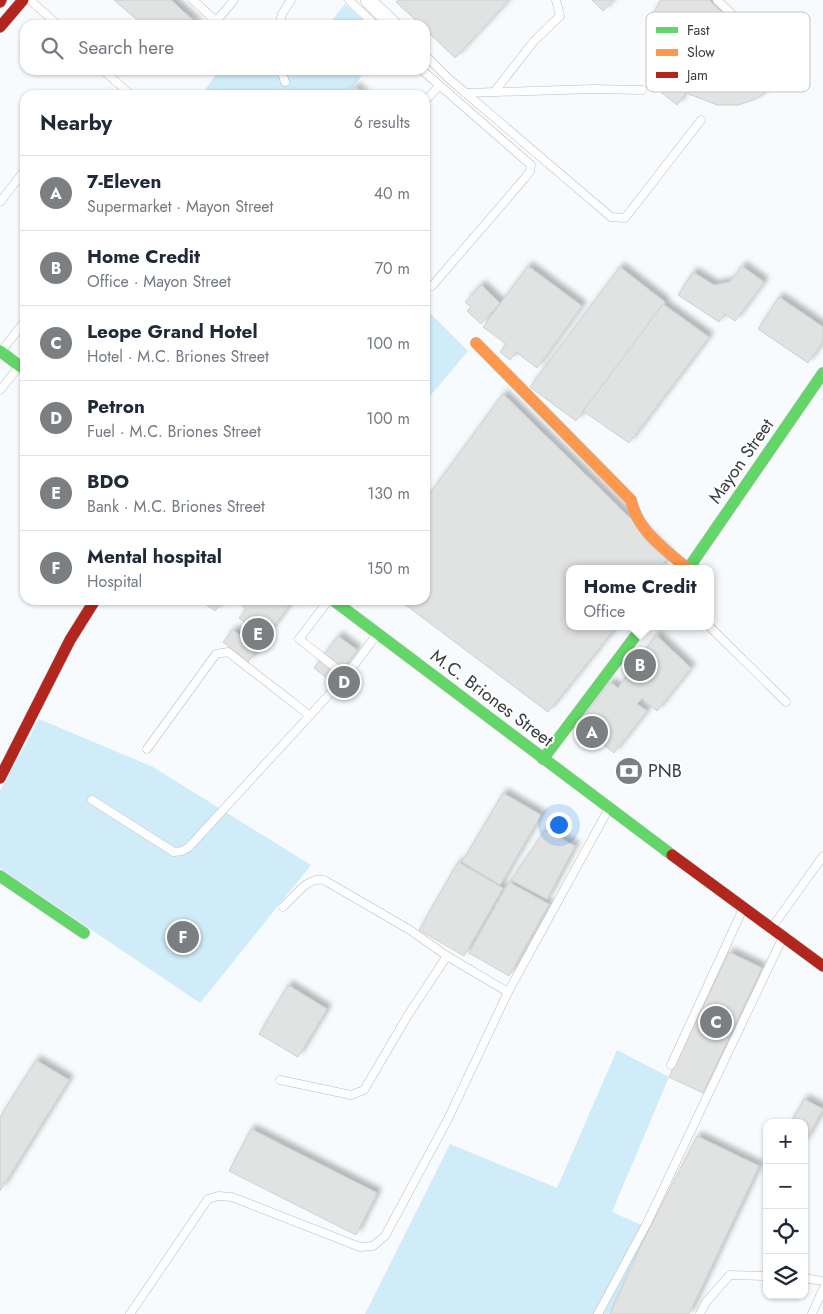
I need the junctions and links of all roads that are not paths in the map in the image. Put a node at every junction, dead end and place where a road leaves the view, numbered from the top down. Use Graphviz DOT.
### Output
graph roads {
  1 [pos="24,0"];
  2 [pos="30,0"];
  3 [pos="193,0"];
  4 [pos="234,0"];
  5 [pos="291,0"];
  6 [pos="349,0"];
  7 [pos="368,0"];
  8 [pos="556,0"];
  9 [pos="716,0"];
  10 [pos="729,12"];
  11 [pos="52,20"];
  12 [pos="211,20"];
  13 [pos="217,20"];
  14 [pos="280,20"];
  15 [pos="370,20"];
  16 [pos="389,20"];
  17 [pos="0,27"];
  18 [pos="430,60"];
  19 [pos="109,75"];
  20 [pos="283,75"];
  21 [pos="427,75"];
  22 [pos="285,82"];
  23 [pos="439,86"];
  24 [pos="125,90"];
  25 [pos="642,90"];
  26 [pos="495,91"];
  27 [pos="466,93"];
  28 [pos="430,96"];
  29 [pos="701,120"];
  30 [pos="20,176"];
  31 [pos="0,202"];
  32 [pos="432,286"];
  33 [pos="20,327"];
  34 [pos="476,343"];
  35 [pos="0,352"];
  36 [pos="20,367"];
  37 [pos="20,370"];
  38 [pos="823,372"];
  39 [pos="0,390"];
  40 [pos="684,565"];
  41 [pos="691,565"];
  42 [pos="92,605"];
  43 [pos="327,605"];
  44 [pos="338,605"];
  45 [pos="640,630"];
  46 [pos="713,630"];
  47 [pos="378,634"];
  48 [pos="346,676"];
  49 [pos="786,702"];
  50 [pos="309,715"];
  51 [pos="147,749"];
  52 [pos="543,759"];
  53 [pos="0,778"];
  54 [pos="92,800"];
  55 [pos="609,808"];
  56 [pos="823,856"];
  57 [pos="0,876"];
  58 [pos="283,906"];
  59 [pos="743,909"];
  60 [pos="770,929"];
  61 [pos="84,934"];
  62 [pos="782,937"];
  63 [pos="447,956"];
  64 [pos="823,966"];
  65 [pos="508,992"];
  66 [pos="670,1064"];
  67 [pos="280,1080"];
  68 [pos="763,1276"];
  69 [pos="808,1279"];
  70 [pos="823,1281"];
  71 [pos="823,1290"];
  72 [pos="130,1314"];
  73 [pos="598,1314"];
  74 [pos="700,1314"];
  75 [pos="812,1314"];
  1 -- 17 [label="street"];
  2 -- 11 [label="lane"];
  3 -- 12 [label="lane"];
  4 -- 13 [label="lane"];
  5 -- 14 [label="lane"];
  6 -- 15 [label="lane"];
  7 -- 16 [label="street"];
  8 -- 26 [label="lane"];
  9 -- 10 [label="lane"];
  18 -- 27 [label="lane"];
  19 -- 24 [label="lane"];
  20 -- 22 [label="lane"];
  21 -- 23 [label="lane"];
  23 -- 28 [label="lane"];
  23 -- 32 [label="lane"];
  25 -- 26 [label="lane"];
  26 -- 27 [label="lane"];
  27 -- 29 [label="lane"];
  30 -- 31 [label="lane"];
  33 -- 35 [label="lane"];
  34 -- 40 [label="street"];
  35 -- 36 [label="street"];
  37 -- 39 [label="lane"];
  38 -- 41 [label="street, Mayon Street"];
  42 -- 53 [label="street"];
  43 -- 48 [label="lane"];
  44 -- 47 [label="street, M.C. Briones Street"];
  45 -- 52 [label="street"];
  46 -- 49 [label="lane"];
  47 -- 48 [label="lane"];
  47 -- 52 [label="street, M.C. Briones Street"];
  48 -- 50 [label="lane"];
  50 -- 51 [label="lane"];
  50 -- 54 [label="lane"];
  52 -- 55 [label="street, M.C. Briones Street"];
  55 -- 59 [label="street, M.C. Briones Street"];
  55 -- 65 [label="lane"];
  56 -- 60 [label="lane"];
  57 -- 61 [label="street"];
  58 -- 63 [label="lane"];
  59 -- 60 [label="street, M.C. Briones Street"];
  59 -- 66 [label="lane"];
  60 -- 62 [label="street, M.C. Briones Street"];
  62 -- 64 [label="street, M.C. Briones Street"];
  62 -- 73 [label="lane"];
  63 -- 65 [label="lane"];
  63 -- 67 [label="lane"];
  65 -- 72 [label="lane"];
  68 -- 74 [label="lane"];
  69 -- 70 [label="lane"];
  71 -- 75 [label="lane"];
}
